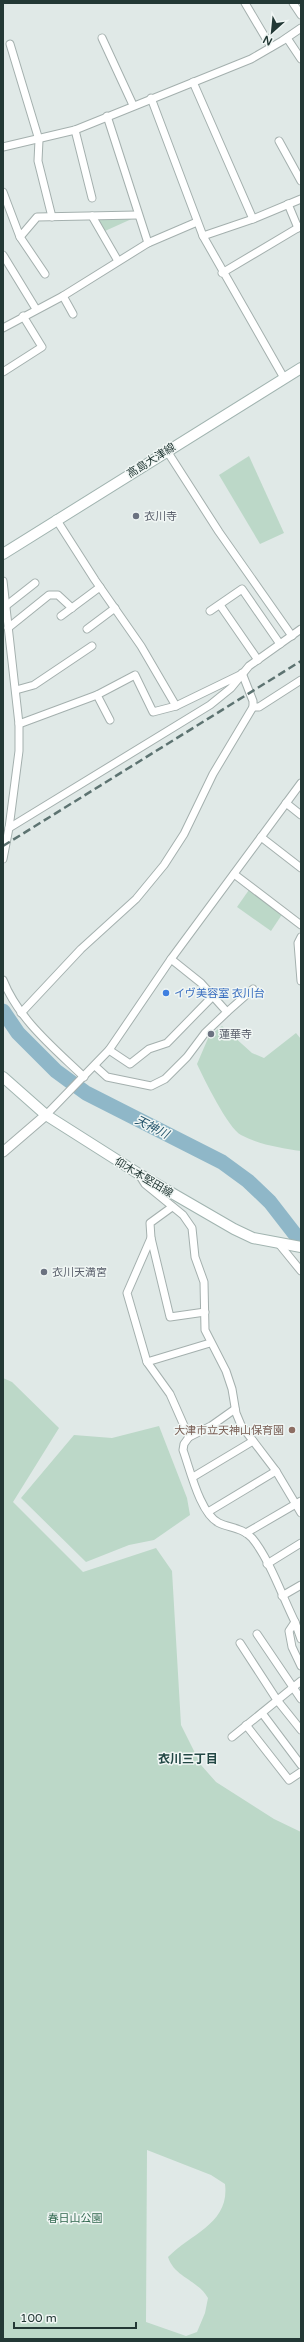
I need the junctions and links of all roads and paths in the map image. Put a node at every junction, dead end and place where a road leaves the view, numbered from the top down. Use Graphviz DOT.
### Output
graph roads {
  1 [pos="245,3"];
  2 [pos="293,3"];
  3 [pos="301,15"];
  4 [pos="301,29"];
  5 [pos="102,38"];
  6 [pos="287,38"];
  7 [pos="10,44"];
  8 [pos="271,47"];
  9 [pos="301,59"];
  10 [pos="193,82"];
  11 [pos="151,98"];
  12 [pos="133,105"];
  13 [pos="107,116"];
  14 [pos="75,130"];
  15 [pos="39,140"];
  16 [pos="279,141"];
  17 [pos="3,147"];
  18 [pos="301,181"];
  19 [pos="3,192"];
  20 [pos="92,198"];
  21 [pos="301,199"];
  22 [pos="288,204"];
  23 [pos="137,215"];
  24 [pos="92,216"];
  25 [pos="52,217"];
  26 [pos="253,219"];
  27 [pos="197,222"];
  28 [pos="300,227"];
  29 [pos="203,236"];
  30 [pos="20,237"];
  31 [pos="148,243"];
  32 [pos="3,255"];
  33 [pos="118,261"];
  34 [pos="222,273"];
  35 [pos="45,274"];
  36 [pos="63,296"];
  37 [pos="36,309"];
  38 [pos="73,314"];
  39 [pos="23,316"];
  40 [pos="3,328"];
  41 [pos="301,368"];
  42 [pos="3,372"];
  43 [pos="284,378"];
  44 [pos="167,450"];
  45 [pos="56,519"];
  46 [pos="3,554"];
  47 [pos="3,581"];
  48 [pos="35,583"];
  49 [pos="100,587"];
  50 [pos="6,605"];
  51 [pos="220,605"];
  52 [pos="72,608"];
  53 [pos="115,608"];
  54 [pos="210,611"];
  55 [pos="61,616"];
  56 [pos="8,628"];
  57 [pos="87,629"];
  58 [pos="301,629"];
  59 [pos="292,636"];
  60 [pos="280,644"];
  61 [pos="92,646"];
  62 [pos="258,660"];
  63 [pos="242,674"];
  64 [pos="301,680"];
  65 [pos="16,690"];
  66 [pos="97,695"];
  67 [pos="176,706"];
  68 [pos="253,707"];
  69 [pos="110,720"];
  70 [pos="19,724"];
  71 [pos="301,782"];
  72 [pos="286,803"];
  73 [pos="301,815"];
  74 [pos="10,828"];
  75 [pos="261,837"];
  76 [pos="3,860"];
  77 [pos="301,868"];
  78 [pos="234,874"];
  79 [pos="301,925"];
  80 [pos="301,937"];
  81 [pos="171,959"];
  82 [pos="3,980"];
  83 [pos="301,982"];
  84 [pos="253,989"];
  85 [pos="212,997"];
  86 [pos="21,1012"];
  87 [pos="227,1012"];
  88 [pos="109,1050"];
  89 [pos="95,1066"];
  90 [pos="3,1077"];
  91 [pos="84,1078"];
  92 [pos="46,1115"];
  93 [pos="3,1152"];
  94 [pos="139,1174"];
  95 [pos="172,1207"];
  96 [pos="151,1238"];
  97 [pos="279,1244"];
  98 [pos="301,1247"];
  99 [pos="301,1271"];
  100 [pos="204,1312"];
  101 [pos="210,1343"];
  102 [pos="147,1362"];
  103 [pos="235,1409"];
  104 [pos="189,1437"];
  105 [pos="253,1440"];
  106 [pos="276,1471"];
  107 [pos="193,1477"];
  108 [pos="299,1502"];
  109 [pos="208,1512"];
  110 [pos="301,1514"];
  111 [pos="246,1533"];
  112 [pos="301,1543"];
  113 [pos="267,1564"];
  114 [pos="301,1585"];
  115 [pos="282,1596"];
  116 [pos="298,1626"];
  117 [pos="257,1634"];
  118 [pos="301,1639"];
  119 [pos="240,1643"];
  120 [pos="301,1666"];
  121 [pos="301,1681"];
  122 [pos="293,1688"];
  123 [pos="301,1699"];
  124 [pos="277,1700"];
  125 [pos="262,1713"];
  126 [pos="246,1725"];
  127 [pos="301,1730"];
  128 [pos="232,1737"];
  129 [pos="301,1765"];
  130 [pos="301,1772"];
  1 -- 8 [label="street"];
  2 -- 3 [label="street"];
  4 -- 6 [label="street"];
  5 -- 12 [label="street"];
  6 -- 8 [label="street"];
  6 -- 9 [label="street"];
  7 -- 15 [label="street"];
  8 -- 10 [label="street"];
  10 -- 11 [label="street"];
  10 -- 26 [label="street"];
  11 -- 12 [label="street"];
  11 -- 27 [label="street"];
  12 -- 13 [label="street"];
  13 -- 14 [label="street"];
  13 -- 23 [label="street"];
  14 -- 15 [label="street"];
  14 -- 20 [label="street"];
  15 -- 17 [label="street"];
  15 -- 25 [label="street"];
  16 -- 18 [label="street"];
  19 -- 30 [label="street"];
  21 -- 22 [label="street"];
  22 -- 26 [label="street"];
  22 -- 28 [label="street"];
  23 -- 24 [label="street"];
  23 -- 31 [label="street"];
  24 -- 25 [label="street"];
  24 -- 33 [label="street"];
  25 -- 30 [label="street"];
  26 -- 29 [label="street"];
  27 -- 29 [label="street"];
  27 -- 31 [label="street"];
  28 -- 34 [label="street"];
  29 -- 34 [label="street"];
  30 -- 35 [label="street"];
  31 -- 33 [label="street"];
  32 -- 37 [label="street"];
  33 -- 36 [label="street"];
  34 -- 43 [label="street"];
  36 -- 37 [label="street"];
  36 -- 38 [label="street"];
  37 -- 39 [label="street"];
  39 -- 40 [label="street"];
  39 -- 42 [label="street"];
  41 -- 43 [label="main road, 高島大津線"];
  43 -- 44 [label="main road, 高島大津線"];
  44 -- 45 [label="main road, 高島大津線"];
  44 -- 59 [label="street"];
  45 -- 46 [label="main road, 高島大津線"];
  45 -- 49 [label="street"];
  47 -- 50 [label="street"];
  48 -- 50 [label="street"];
  49 -- 52 [label="street"];
  49 -- 53 [label="street"];
  50 -- 56 [label="street"];
  51 -- 54 [label="street"];
  51 -- 60 [label="street"];
  51 -- 62 [label="street"];
  52 -- 55 [label="street"];
  52 -- 56 [label="street"];
  53 -- 57 [label="street"];
  53 -- 67 [label="street"];
  56 -- 65 [label="street"];
  58 -- 59 [label="street"];
  59 -- 60 [label="street"];
  60 -- 62 [label="street"];
  61 -- 65 [label="street"];
  62 -- 63 [label="street"];
  63 -- 67 [label="street"];
  63 -- 68 [label="street"];
  63 -- 74 [label="street"];
  64 -- 68 [label="street"];
  65 -- 70 [label="street"];
  66 -- 67 [label="street"];
  66 -- 69 [label="street"];
  66 -- 70 [label="street"];
  68 -- 86 [label="street"];
  70 -- 74 [label="street"];
  71 -- 72 [label="street"];
  72 -- 73 [label="street"];
  72 -- 75 [label="street"];
  74 -- 76 [label="street"];
  75 -- 77 [label="street"];
  75 -- 78 [label="street"];
  78 -- 79 [label="street"];
  78 -- 81 [label="street"];
  80 -- 83 [label="street"];
  81 -- 85 [label="street"];
  81 -- 88 [label="street"];
  82 -- 86 [label="street"];
  84 -- 87 [label="street"];
  85 -- 87 [label="street"];
  85 -- 88 [label="street"];
  86 -- 91 [label="street"];
  87 -- 89 [label="street"];
  88 -- 89 [label="street"];
  89 -- 91 [label="street"];
  90 -- 92 [label="main road, 仰木本堅田線"];
  91 -- 92 [label="street"];
  92 -- 93 [label="street"];
  92 -- 94 [label="main road, 仰木本堅田線"];
  94 -- 95 [label="street"];
  94 -- 97 [label="main road, 仰木本堅田線"];
  95 -- 96 [label="street"];
  95 -- 100 [label="street"];
  96 -- 100 [label="street"];
  96 -- 102 [label="street"];
  97 -- 98 [label="main road, 仰木本堅田線"];
  97 -- 99 [label="street"];
  100 -- 101 [label="street"];
  101 -- 102 [label="street"];
  101 -- 103 [label="street"];
  102 -- 104 [label="street"];
  103 -- 104 [label="street"];
  103 -- 105 [label="street"];
  104 -- 107 [label="street"];
  105 -- 106 [label="street"];
  105 -- 107 [label="street"];
  106 -- 108 [label="street"];
  106 -- 109 [label="street"];
  107 -- 109 [label="street"];
  108 -- 110 [label="street"];
  108 -- 111 [label="street"];
  109 -- 111 [label="street"];
  111 -- 113 [label="street"];
  112 -- 113 [label="street"];
  113 -- 115 [label="street"];
  114 -- 115 [label="street"];
  115 -- 116 [label="street"];
  116 -- 118 [label="street"];
  116 -- 120 [label="street"];
  117 -- 122 [label="street"];
  119 -- 124 [label="street"];
  121 -- 122 [label="street"];
  122 -- 123 [label="street"];
  122 -- 124 [label="street"];
  124 -- 125 [label="street"];
  124 -- 127 [label="street"];
  125 -- 126 [label="street"];
  125 -- 129 [label="street"];
  126 -- 128 [label="street"];
  126 -- 130 [label="street"];
}
